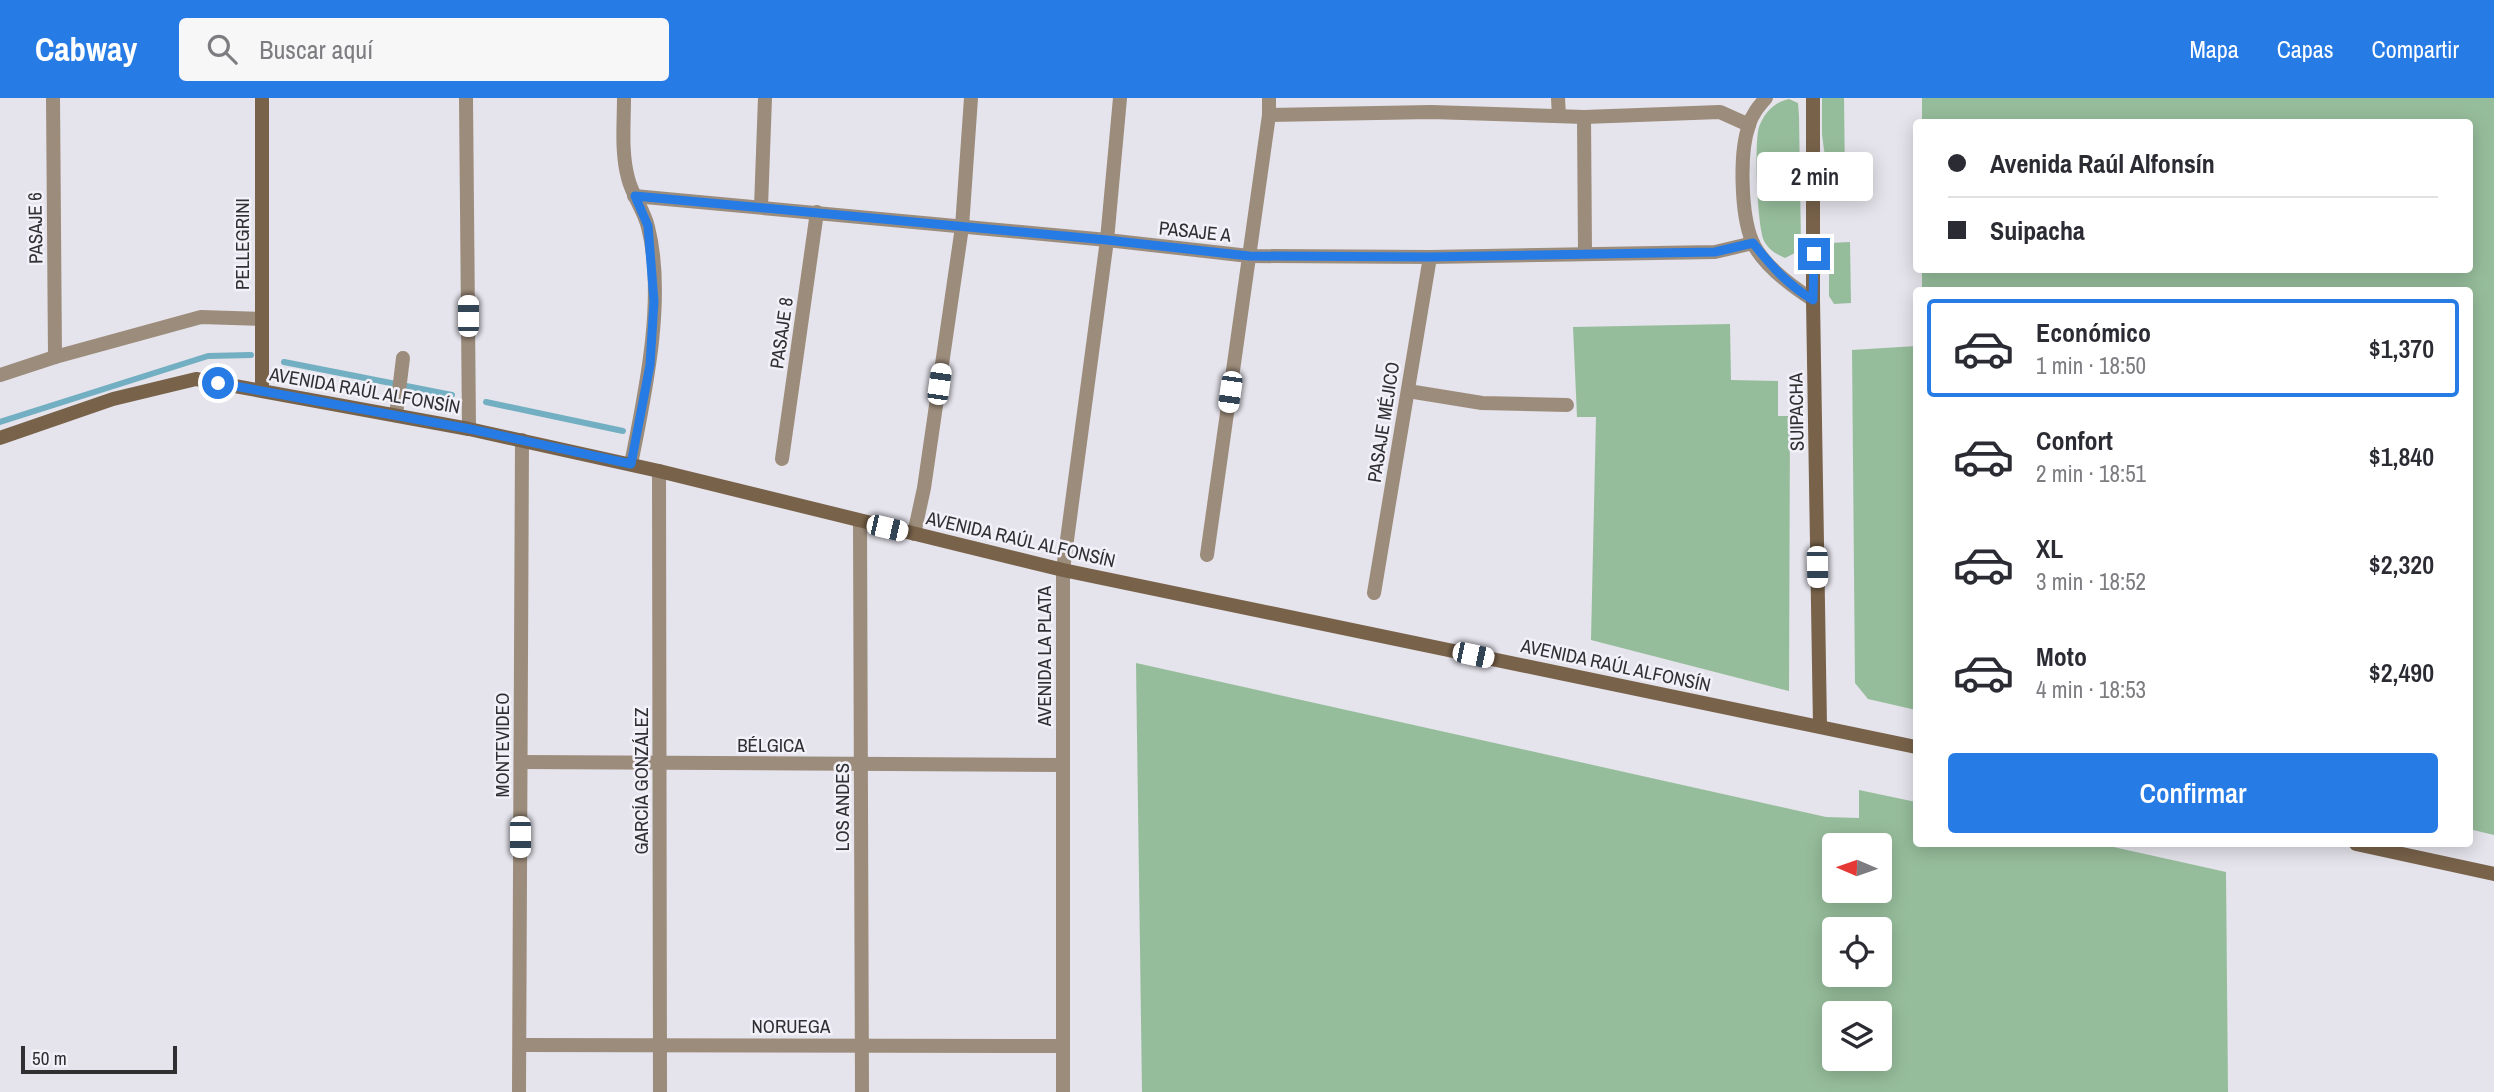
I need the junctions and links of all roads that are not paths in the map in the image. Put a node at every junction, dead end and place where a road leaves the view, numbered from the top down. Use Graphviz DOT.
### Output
graph roads {
  1 [pos="53,98"];
  2 [pos="262,98"];
  3 [pos="466,98"];
  4 [pos="624,98"];
  5 [pos="765,98"];
  6 [pos="971,98"];
  7 [pos="1120,98"];
  8 [pos="1269,98"];
  9 [pos="1558,98"];
  10 [pos="1766,98"];
  11 [pos="1813,98"];
  12 [pos="1269,115"];
  13 [pos="1559,116"];
  14 [pos="1584,117"];
  15 [pos="1749,125"];
  16 [pos="635,196"];
  17 [pos="761,207"];
  18 [pos="817,212"];
  19 [pos="962,227"];
  20 [pos="1107,240"];
  21 [pos="1753,243"];
  22 [pos="1585,254"];
  23 [pos="1249,256"];
  24 [pos="1430,257"];
  25 [pos="1813,300"];
  26 [pos="261,318"];
  27 [pos="55,357"];
  28 [pos="403,358"];
  29 [pos="0,375"];
  30 [pos="261,390"];
  31 [pos="1408,391"];
  32 [pos="1567,405"];
  33 [pos="396,415"];
  34 [pos="470,429"];
  35 [pos="0,438"];
  36 [pos="523,440"];
  37 [pos="782,459"];
  38 [pos="631,464"];
  39 [pos="659,471"];
  40 [pos="860,522"];
  41 [pos="914,534"];
  42 [pos="1207,555"];
  43 [pos="1063,570"];
  44 [pos="1374,593"];
  45 [pos="1820,726"];
  46 [pos="1913,746"];
  47 [pos="521,762"];
  48 [pos="661,765"];
  49 [pos="862,765"];
  50 [pos="1063,765"];
  51 [pos="2370,847"];
  52 [pos="2494,874"];
  53 [pos="520,1045"];
  54 [pos="660,1045"];
  55 [pos="862,1045"];
  56 [pos="1063,1046"];
  57 [pos="519,1092"];
  58 [pos="660,1092"];
  59 [pos="862,1092"];
  60 [pos="1063,1092"];
  1 -- 27 [label="street, PASAJE 6"];
  2 -- 26 [label="main road, PELLEGRINI"];
  3 -- 34 [label="street"];
  4 -- 16 [label="street"];
  5 -- 17 [label="street"];
  6 -- 19 [label="street"];
  7 -- 20 [label="street, AVENIDA LA PLATA"];
  8 -- 12 [label="street"];
  9 -- 13 [label="street"];
  10 -- 15 [label="street"];
  11 -- 25 [label="main road, SUIPACHA"];
  12 -- 13 [label="street"];
  12 -- 23 [label="street"];
  13 -- 14 [label="street"];
  14 -- 15 [label="street"];
  14 -- 22 [label="street"];
  15 -- 21 [label="street"];
  16 -- 17 [label="street, PASAJE A"];
  16 -- 38 [label="street"];
  17 -- 18 [label="street, PASAJE A"];
  18 -- 19 [label="street, PASAJE A"];
  18 -- 37 [label="street, PASAJE 8"];
  19 -- 20 [label="street, PASAJE A"];
  19 -- 41 [label="street"];
  20 -- 23 [label="street, PASAJE A"];
  20 -- 43 [label="street, AVENIDA LA PLATA"];
  21 -- 22 [label="street, PASAJE A"];
  21 -- 25 [label="street"];
  22 -- 24 [label="street, PASAJE A"];
  23 -- 24 [label="street, PASAJE A"];
  23 -- 42 [label="street"];
  24 -- 31 [label="street, PASAJE MÉJICO"];
  25 -- 45 [label="main road, SUIPACHA"];
  26 -- 27 [label="street"];
  26 -- 30 [label="main road, PELLEGRINI"];
  27 -- 29 [label="street"];
  28 -- 33 [label="street"];
  30 -- 33 [label="main road, AVENIDA RAÚL ALFONSÍN"];
  30 -- 35 [label="main road, AVENIDA RAÚL ALFONSÍN"];
  31 -- 32 [label="street"];
  31 -- 44 [label="street, PASAJE MÉJICO"];
  33 -- 34 [label="main road, AVENIDA RAÚL ALFONSÍN"];
  34 -- 36 [label="main road, AVENIDA RAÚL ALFONSÍN"];
  36 -- 38 [label="main road, AVENIDA RAÚL ALFONSÍN"];
  36 -- 47 [label="street, MONTEVIDEO"];
  38 -- 39 [label="main road, AVENIDA RAÚL ALFONSÍN"];
  39 -- 40 [label="main road, AVENIDA RAÚL ALFONSÍN"];
  39 -- 48 [label="street, GARCÍA GONZÁLEZ"];
  40 -- 41 [label="main road, AVENIDA RAÚL ALFONSÍN"];
  40 -- 49 [label="street, LOS ANDES"];
  41 -- 43 [label="main road, AVENIDA RAÚL ALFONSÍN"];
  43 -- 45 [label="main road, AVENIDA RAÚL ALFONSÍN"];
  43 -- 50 [label="street, AVENIDA LA PLATA"];
  45 -- 46 [label="main road, AVENIDA RAÚL ALFONSÍN"];
  47 -- 48 [label="street, BÉLGICA"];
  47 -- 53 [label="street, MONTEVIDEO"];
  48 -- 49 [label="street, BÉLGICA"];
  48 -- 54 [label="street, GARCÍA GONZÁLEZ"];
  49 -- 50 [label="street, BÉLGICA"];
  49 -- 55 [label="street, LOS ANDES"];
  50 -- 56 [label="street, AVENIDA LA PLATA"];
  51 -- 52 [label="main road"];
  53 -- 54 [label="street, NORUEGA"];
  53 -- 57 [label="street, MONTEVIDEO"];
  54 -- 55 [label="street, NORUEGA"];
  54 -- 58 [label="street, GARCÍA GONZÁLEZ"];
  55 -- 56 [label="street, NORUEGA"];
  55 -- 59 [label="street, LOS ANDES"];
  56 -- 60 [label="street, AVENIDA LA PLATA"];
}
